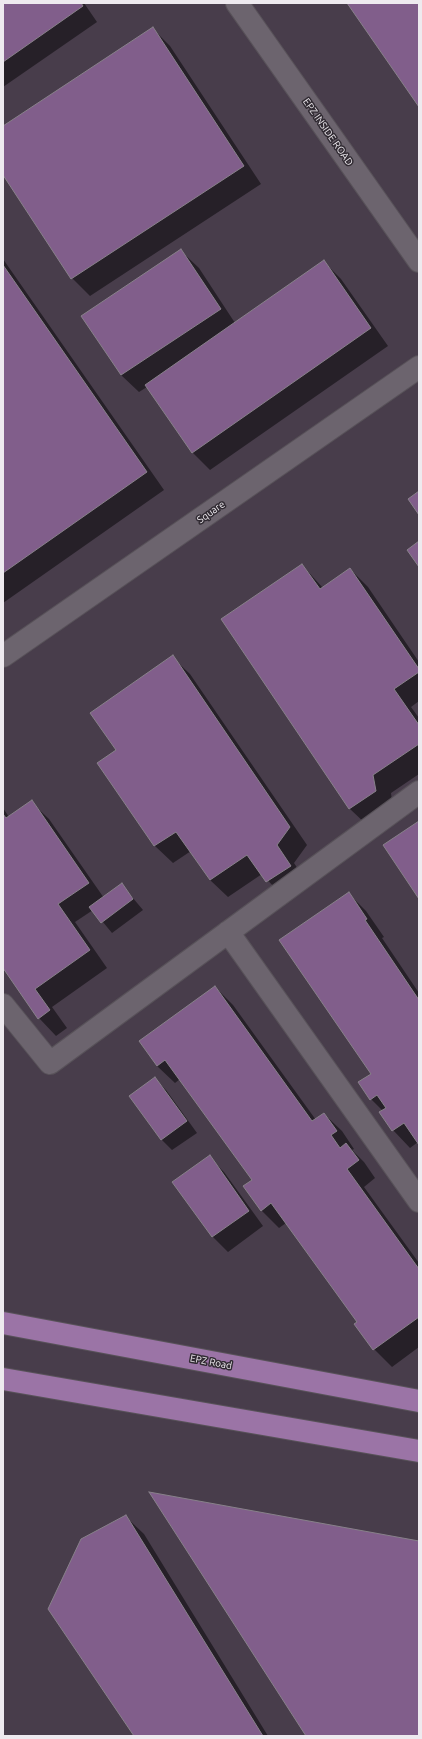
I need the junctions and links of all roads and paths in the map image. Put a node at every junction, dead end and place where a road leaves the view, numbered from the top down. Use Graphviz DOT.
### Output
graph roads {
  1 [pos="237,3"];
  2 [pos="419,262"];
  3 [pos="419,367"];
  4 [pos="3,656"];
  5 [pos="419,792"];
  6 [pos="228,932"];
  7 [pos="3,1005"];
  8 [pos="419,1201"];
  9 [pos="3,1323"];
  10 [pos="3,1379"];
  11 [pos="419,1401"];
  12 [pos="419,1451"];
  1 -- 2 [label="lane, EPZ INSIDE ROAD"];
  3 -- 4 [label="lane, Square"];
  5 -- 6 [label="lane"];
  6 -- 7 [label="lane"];
  6 -- 8 [label="lane"];
  9 -- 11 [label="main road, EPZ Road"];
  10 -- 12 [label="main road"];
}
